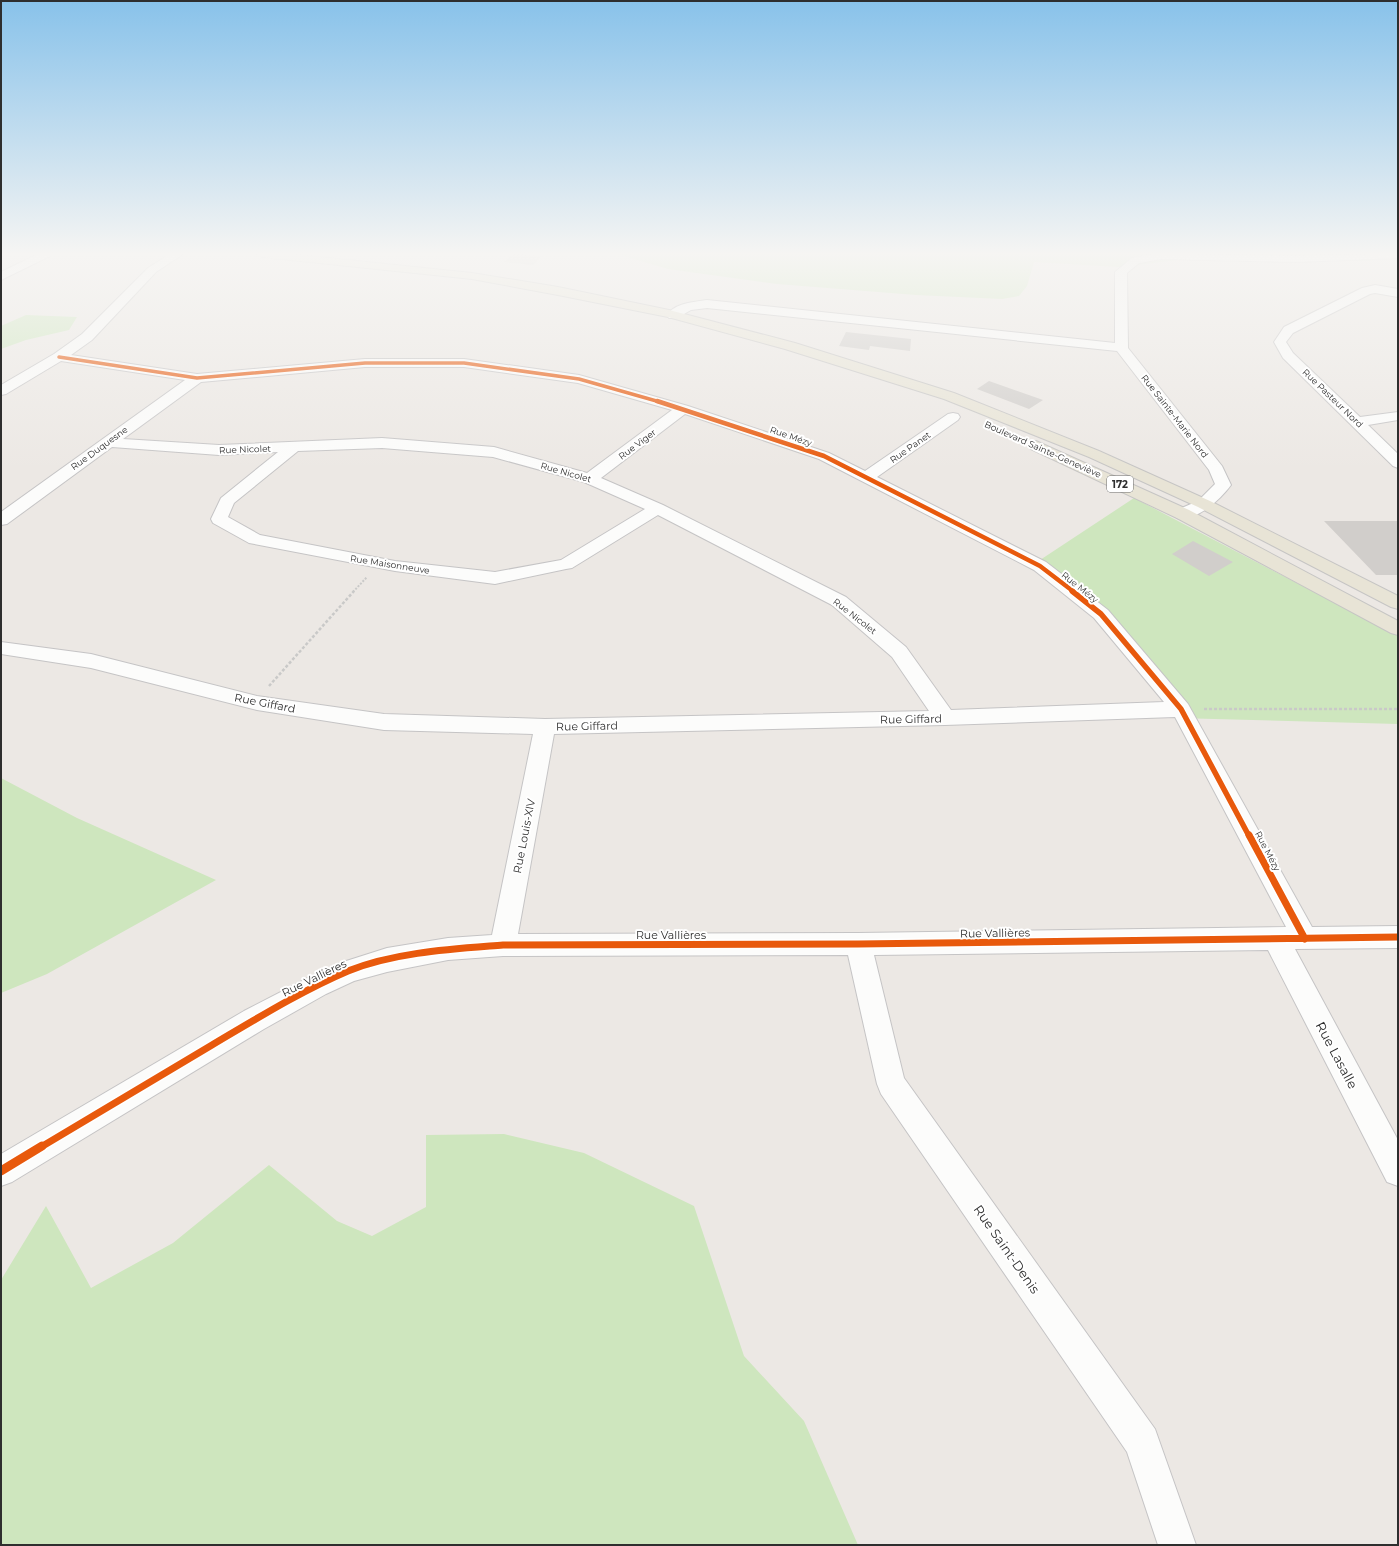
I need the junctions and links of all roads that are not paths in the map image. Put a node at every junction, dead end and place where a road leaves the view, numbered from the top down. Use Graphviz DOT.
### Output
graph roads {
  1 [pos="98,326"];
  2 [pos="717,326"];
  3 [pos="915,326"];
  4 [pos="1121,326"];
  5 [pos="1296,326"];
  6 [pos="1121,348"];
  7 [pos="59,357"];
  8 [pos="832,359"];
  9 [pos="198,378"];
  10 [pos="1,392"];
  11 [pos="684,409"];
  12 [pos="1398,416"];
  13 [pos="953,417"];
  14 [pos="1357,422"];
  15 [pos="107,442"];
  16 [pos="294,447"];
  17 [pos="1398,463"];
  18 [pos="866,477"];
  19 [pos="590,479"];
  20 [pos="1204,504"];
  21 [pos="657,508"];
  22 [pos="1183,514"];
  23 [pos="1,520"];
  24 [pos="1398,603"];
  25 [pos="1398,629"];
  26 [pos="1,648"];
  27 [pos="1181,709"];
  28 [pos="945,718"];
  29 [pos="545,727"];
  30 [pos="1398,937"];
  31 [pos="1276,939"];
  32 [pos="1305,939"];
  33 [pos="858,944"];
  34 [pos="503,945"];
  35 [pos="1,1171"];
  36 [pos="1398,1171"];
  37 [pos="1177,1545"];
  1 -- 7 [label="street"];
  2 -- 8 [label="main road, Boulevard Sainte-Geneviève / 172"];
  3 -- 6 [label="street"];
  4 -- 6 [label="street"];
  5 -- 14 [label="street, Rue Pasteur Nord"];
  6 -- 20 [label="street, Rue Sainte-Marie Nord"];
  7 -- 9 [label="street, Rue Mézy"];
  7 -- 10 [label="street"];
  8 -- 20 [label="main road, Boulevard Sainte-Geneviève / 172"];
  8 -- 22 [label="main road, Boulevard Sainte-Geneviève / 172"];
  9 -- 11 [label="street, Rue Mézy"];
  9 -- 15 [label="street, Rue Duquesne"];
  11 -- 18 [label="street, Rue Mézy"];
  11 -- 19 [label="street, Rue Viger"];
  12 -- 14 [label="street"];
  13 -- 18 [label="street, Rue Panet"];
  14 -- 17 [label="street, Rue Pasteur Nord"];
  15 -- 16 [label="street, Rue Nicolet"];
  15 -- 23 [label="street, Rue Duquesne"];
  16 -- 19 [label="street, Rue Nicolet"];
  16 -- 21 [label="street, Rue Maisonneuve"];
  18 -- 27 [label="street, Rue Mézy"];
  19 -- 21 [label="street, Rue Nicolet"];
  20 -- 22 [label="street, Rue Sainte-Marie Nord"];
  20 -- 24 [label="main road, Boulevard Sainte-Geneviève / 172"];
  21 -- 28 [label="street, Rue Nicolet"];
  22 -- 25 [label="main road, Boulevard Sainte-Geneviève / 172"];
  26 -- 29 [label="street, Rue Giffard"];
  27 -- 28 [label="street, Rue Giffard"];
  27 -- 32 [label="street, Rue Mézy"];
  28 -- 29 [label="street, Rue Giffard"];
  29 -- 34 [label="street, Rue Louis-XIV"];
  30 -- 32 [label="street, Rue Vallières"];
  31 -- 32 [label="street, Rue Vallières"];
  31 -- 33 [label="street, Rue Vallières"];
  31 -- 36 [label="street, Rue Lasalle"];
  33 -- 34 [label="street, Rue Vallières"];
  33 -- 37 [label="street, Rue Saint-Denis"];
  34 -- 35 [label="street, Rue Vallières"];
}
